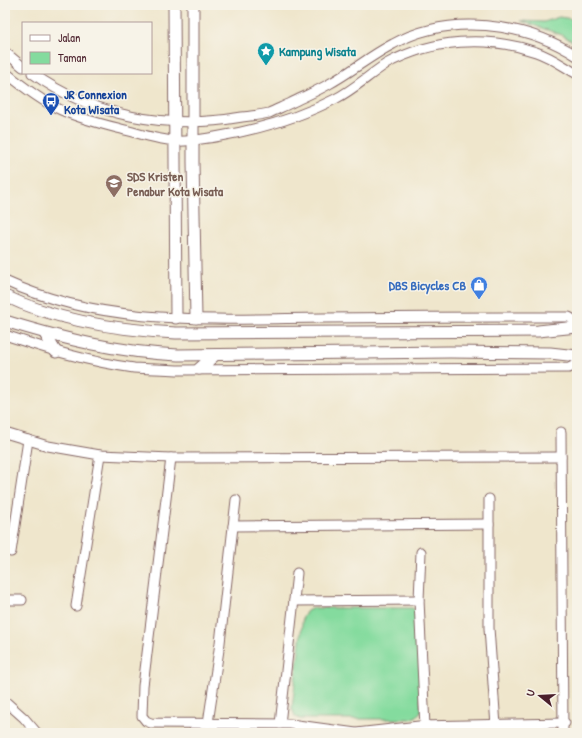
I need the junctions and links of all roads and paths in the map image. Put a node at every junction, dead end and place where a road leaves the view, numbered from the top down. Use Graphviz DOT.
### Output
graph roads {
  1 [pos="174,5"];
  2 [pos="193,5"];
  3 [pos="5,52"];
  4 [pos="577,56"];
  5 [pos="22,66"];
  6 [pos="5,72"];
  7 [pos="33,74"];
  8 [pos="577,74"];
  9 [pos="175,122"];
  10 [pos="193,122"];
  11 [pos="193,140"];
  12 [pos="175,141"];
  13 [pos="5,281"];
  14 [pos="5,296"];
  15 [pos="176,318"];
  16 [pos="196,318"];
  17 [pos="5,321"];
  18 [pos="577,322"];
  19 [pos="577,327"];
  20 [pos="45,334"];
  21 [pos="5,335"];
  22 [pos="56,352"];
  23 [pos="215,354"];
  24 [pos="577,356"];
  25 [pos="577,364"];
  26 [pos="199,369"];
  27 [pos="561,432"];
  28 [pos="5,433"];
  29 [pos="28,440"];
  30 [pos="100,455"];
  31 [pos="561,457"];
  32 [pos="171,458"];
  33 [pos="489,499"];
  34 [pos="236,500"];
  35 [pos="489,524"];
  36 [pos="233,526"];
  37 [pos="11,552"];
  38 [pos="421,552"];
  39 [pos="297,573"];
  40 [pos="5,600"];
  41 [pos="22,600"];
  42 [pos="419,600"];
  43 [pos="294,601"];
  44 [pos="76,606"];
  45 [pos="5,701"];
  46 [pos="208,723"];
  47 [pos="564,723"];
  48 [pos="280,724"];
  49 [pos="425,726"];
  50 [pos="496,726"];
  51 [pos="351,732"];
  52 [pos="366,732"];
  53 [pos="37,733"];
  54 [pos="563,733"];
  1 -- 9 [label="street"];
  2 -- 10 [label="street"];
  3 -- 5 [label="street"];
  4 -- 10 [label="street"];
  6 -- 12 [label="street"];
  7 -- 9 [label="street"];
  8 -- 11 [label="street"];
  9 -- 10 [label="street"];
  9 -- 12 [label="street"];
  10 -- 11 [label="street"];
  11 -- 12 [label="street"];
  11 -- 16 [label="street"];
  12 -- 15 [label="street"];
  13 -- 15 [label="street"];
  14 -- 19 [label="street"];
  15 -- 16 [label="street"];
  16 -- 18 [label="street"];
  17 -- 20 [label="street"];
  20 -- 22 [label="street"];
  20 -- 23 [label="street"];
  21 -- 22 [label="street"];
  22 -- 26 [label="street"];
  23 -- 24 [label="street"];
  23 -- 26 [label="street"];
  25 -- 26 [label="street"];
  27 -- 31 [label="street"];
  28 -- 29 [label="street"];
  29 -- 30 [label="street"];
  29 -- 37 [label="street"];
  30 -- 32 [label="street"];
  30 -- 44 [label="street"];
  31 -- 32 [label="street"];
  31 -- 47 [label="street"];
  32 -- 46 [label="street"];
  33 -- 35 [label="street"];
  34 -- 36 [label="street"];
  35 -- 36 [label="street"];
  35 -- 50 [label="street"];
  36 -- 46 [label="street"];
  38 -- 42 [label="street"];
  39 -- 43 [label="street"];
  40 -- 41 [label="street"];
  42 -- 43 [label="street"];
  42 -- 49 [label="street"];
  43 -- 48 [label="street"];
  45 -- 53 [label="street"];
  46 -- 48 [label="street"];
  47 -- 50 [label="street"];
  47 -- 54 [label="street"];
  48 -- 51 [label="street"];
  49 -- 50 [label="street"];
  49 -- 52 [label="street"];
  51 -- 52 [label="street"];
}
